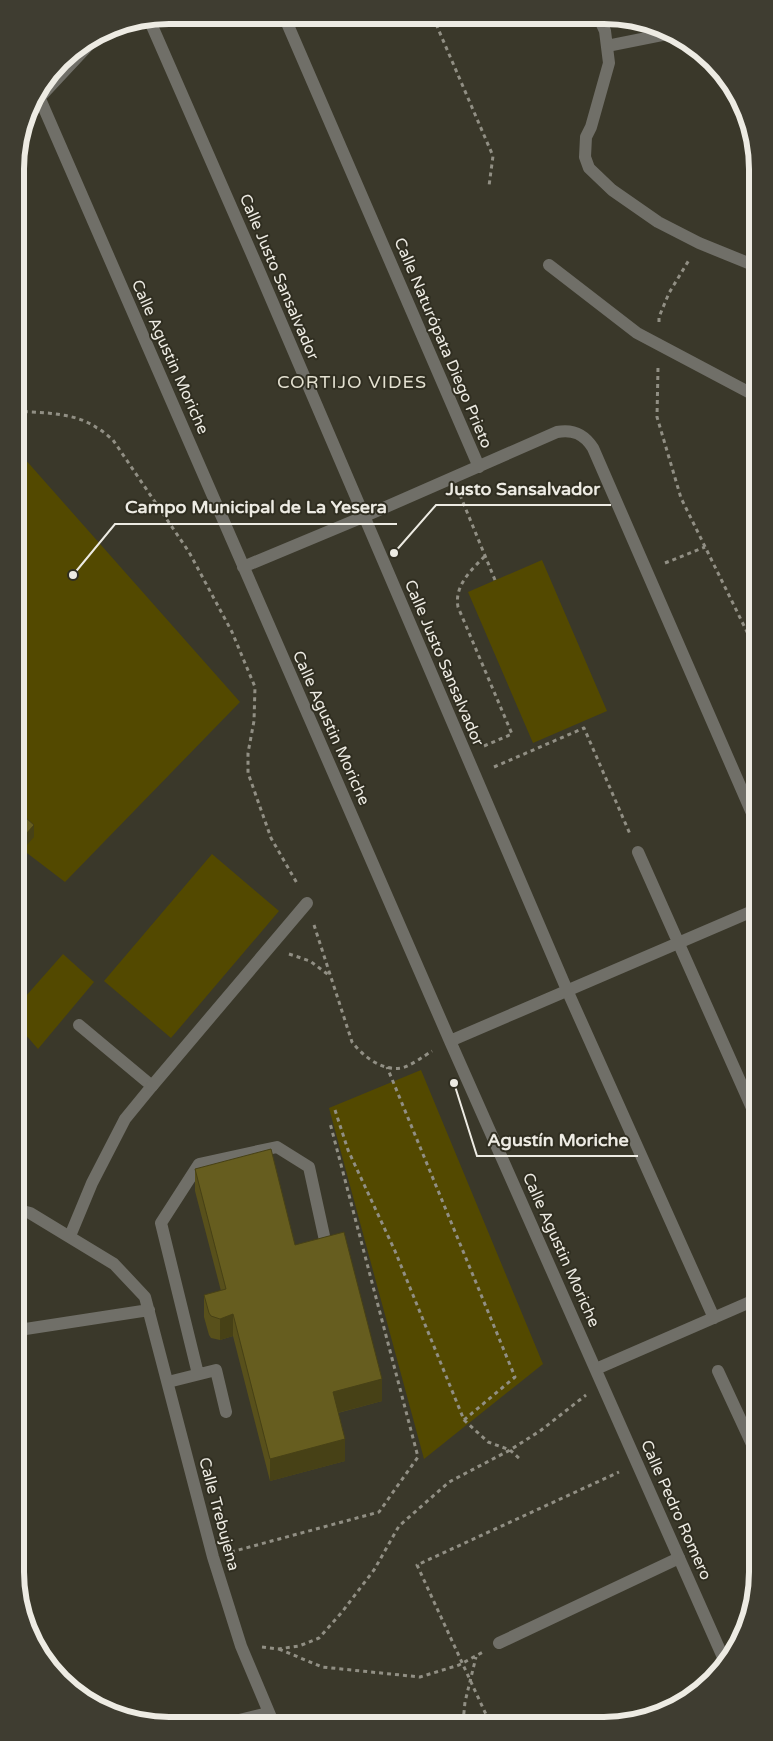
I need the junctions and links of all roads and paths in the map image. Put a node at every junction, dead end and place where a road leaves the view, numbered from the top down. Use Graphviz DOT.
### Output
graph roads {
  1 [pos="287,24"];
  2 [pos="436,24"];
  3 [pos="602,24"];
  4 [pos="151,25"];
  5 [pos="660,35"];
  6 [pos="607,46"];
  7 [pos="82,53"];
  8 [pos="45,93"];
  9 [pos="41,101"];
  10 [pos="489,186"];
  11 [pos="699,243"];
  12 [pos="749,263"];
  13 [pos="549,264"];
  14 [pos="658,344"];
  15 [pos="749,391"];
  16 [pos="24,412"];
  17 [pos="479,467"];
  18 [pos="453,478"];
  19 [pos="364,517"];
  20 [pos="705,547"];
  21 [pos="485,556"];
  22 [pos="243,567"];
  23 [pos="646,571"];
  24 [pos="495,580"];
  25 [pos="749,636"];
  26 [pos="465,754"];
  27 [pos="475,776"];
  28 [pos="749,806"];
  29 [pos="638,852"];
  30 [pos="308,903"];
  31 [pos="749,913"];
  32 [pos="678,943"];
  33 [pos="266,951"];
  34 [pos="330,976"];
  35 [pos="567,990"];
  36 [pos="79,1025"];
  37 [pos="450,1041"];
  38 [pos="387,1067"];
  39 [pos="152,1086"];
  40 [pos="749,1101"];
  41 [pos="336,1110"];
  42 [pos="330,1123"];
  43 [pos="24,1211"];
  44 [pos="70,1236"];
  45 [pos="326,1245"];
  46 [pos="749,1303"];
  47 [pos="149,1310"];
  48 [pos="714,1318"];
  49 [pos="24,1329"];
  50 [pos="596,1369"];
  51 [pos="718,1371"];
  52 [pos="198,1374"];
  53 [pos="168,1382"];
  54 [pos="602,1382"];
  55 [pos="226,1412"];
  56 [pos="464,1420"];
  57 [pos="749,1438"];
  58 [pos="510,1450"];
  59 [pos="521,1460"];
  60 [pos="638,1463"];
  61 [pos="213,1557"];
  62 [pos="680,1558"];
  63 [pos="499,1643"];
  64 [pos="241,1646"];
  65 [pos="278,1649"];
  66 [pos="476,1656"];
  67 [pos="723,1656"];
  68 [pos="463,1664"];
  69 [pos="470,1680"];
  70 [pos="271,1717"];
  71 [pos="464,1717"];
  72 [pos="487,1717"];
  1 -- 17 [label="street, Calle Naturópata Diego Prieto"];
  2 -- 10 [label="path"];
  3 -- 6 [label="street"];
  4 -- 19 [label="street, Calle Justo Sansalvador"];
  5 -- 6 [label="street"];
  6 -- 11 [label="street"];
  7 -- 8 [label="street"];
  9 -- 22 [label="street, Calle Agustin Moriche"];
  11 -- 12 [label="street"];
  11 -- 14 [label="path"];
  13 -- 14 [label="street"];
  14 -- 15 [label="street"];
  14 -- 20 [label="path"];
  16 -- 30 [label="path"];
  17 -- 18 [label="street"];
  17 -- 23 [label="street, Calle Naturópata Diego Prieto"];
  18 -- 19 [label="street"];
  18 -- 21 [label="path"];
  19 -- 22 [label="street"];
  19 -- 26 [label="street, Calle Justo Sansalvador"];
  20 -- 23 [label="path"];
  20 -- 25 [label="path"];
  21 -- 24 [label="path"];
  21 -- 26 [label="path"];
  22 -- 37 [label="street, Calle Agustin Moriche"];
  23 -- 28 [label="street, Calle Naturópata Diego Prieto"];
  26 -- 27 [label="street, Calle Justo Sansalvador"];
  27 -- 29 [label="path"];
  27 -- 35 [label="street, Calle Justo Sansalvador"];
  29 -- 32 [label="street"];
  30 -- 33 [label="street"];
  30 -- 34 [label="path"];
  31 -- 32 [label="street"];
  32 -- 35 [label="street"];
  32 -- 40 [label="street"];
  33 -- 34 [label="path"];
  33 -- 39 [label="street"];
  34 -- 38 [label="path"];
  35 -- 37 [label="street"];
  35 -- 48 [label="street, Calle Justo Sansalvador"];
  36 -- 39 [label="street"];
  37 -- 38 [label="path"];
  37 -- 50 [label="street, Calle Agustin Moriche"];
  38 -- 56 [label="path"];
  39 -- 44 [label="street"];
  41 -- 56 [label="path"];
  42 -- 61 [label="path"];
  43 -- 44 [label="street, Calle Trebujena"];
  44 -- 47 [label="street, Calle Trebujena"];
  45 -- 52 [label="street"];
  46 -- 48 [label="street"];
  47 -- 49 [label="street"];
  47 -- 53 [label="street, Calle Trebujena"];
  48 -- 50 [label="street"];
  50 -- 54 [label="street, Calle Pedro Romero"];
  51 -- 57 [label="street"];
  52 -- 53 [label="street"];
  52 -- 55 [label="street"];
  53 -- 61 [label="street, Calle Trebujena"];
  54 -- 58 [label="path"];
  54 -- 60 [label="street, Calle Pedro Romero"];
  56 -- 58 [label="path"];
  58 -- 59 [label="path"];
  58 -- 65 [label="path"];
  60 -- 62 [label="street, Calle Pedro Romero"];
  60 -- 68 [label="path"];
  61 -- 64 [label="street, Calle Trebujena"];
  62 -- 63 [label="street"];
  62 -- 67 [label="street, Calle Pedro Romero"];
  63 -- 66 [label="path"];
  64 -- 65 [label="path"];
  64 -- 70 [label="street, Calle Trebujena"];
  65 -- 68 [label="path"];
  66 -- 68 [label="path"];
  66 -- 69 [label="path"];
  68 -- 69 [label="path"];
  69 -- 71 [label="path"];
  69 -- 72 [label="path"];
}
